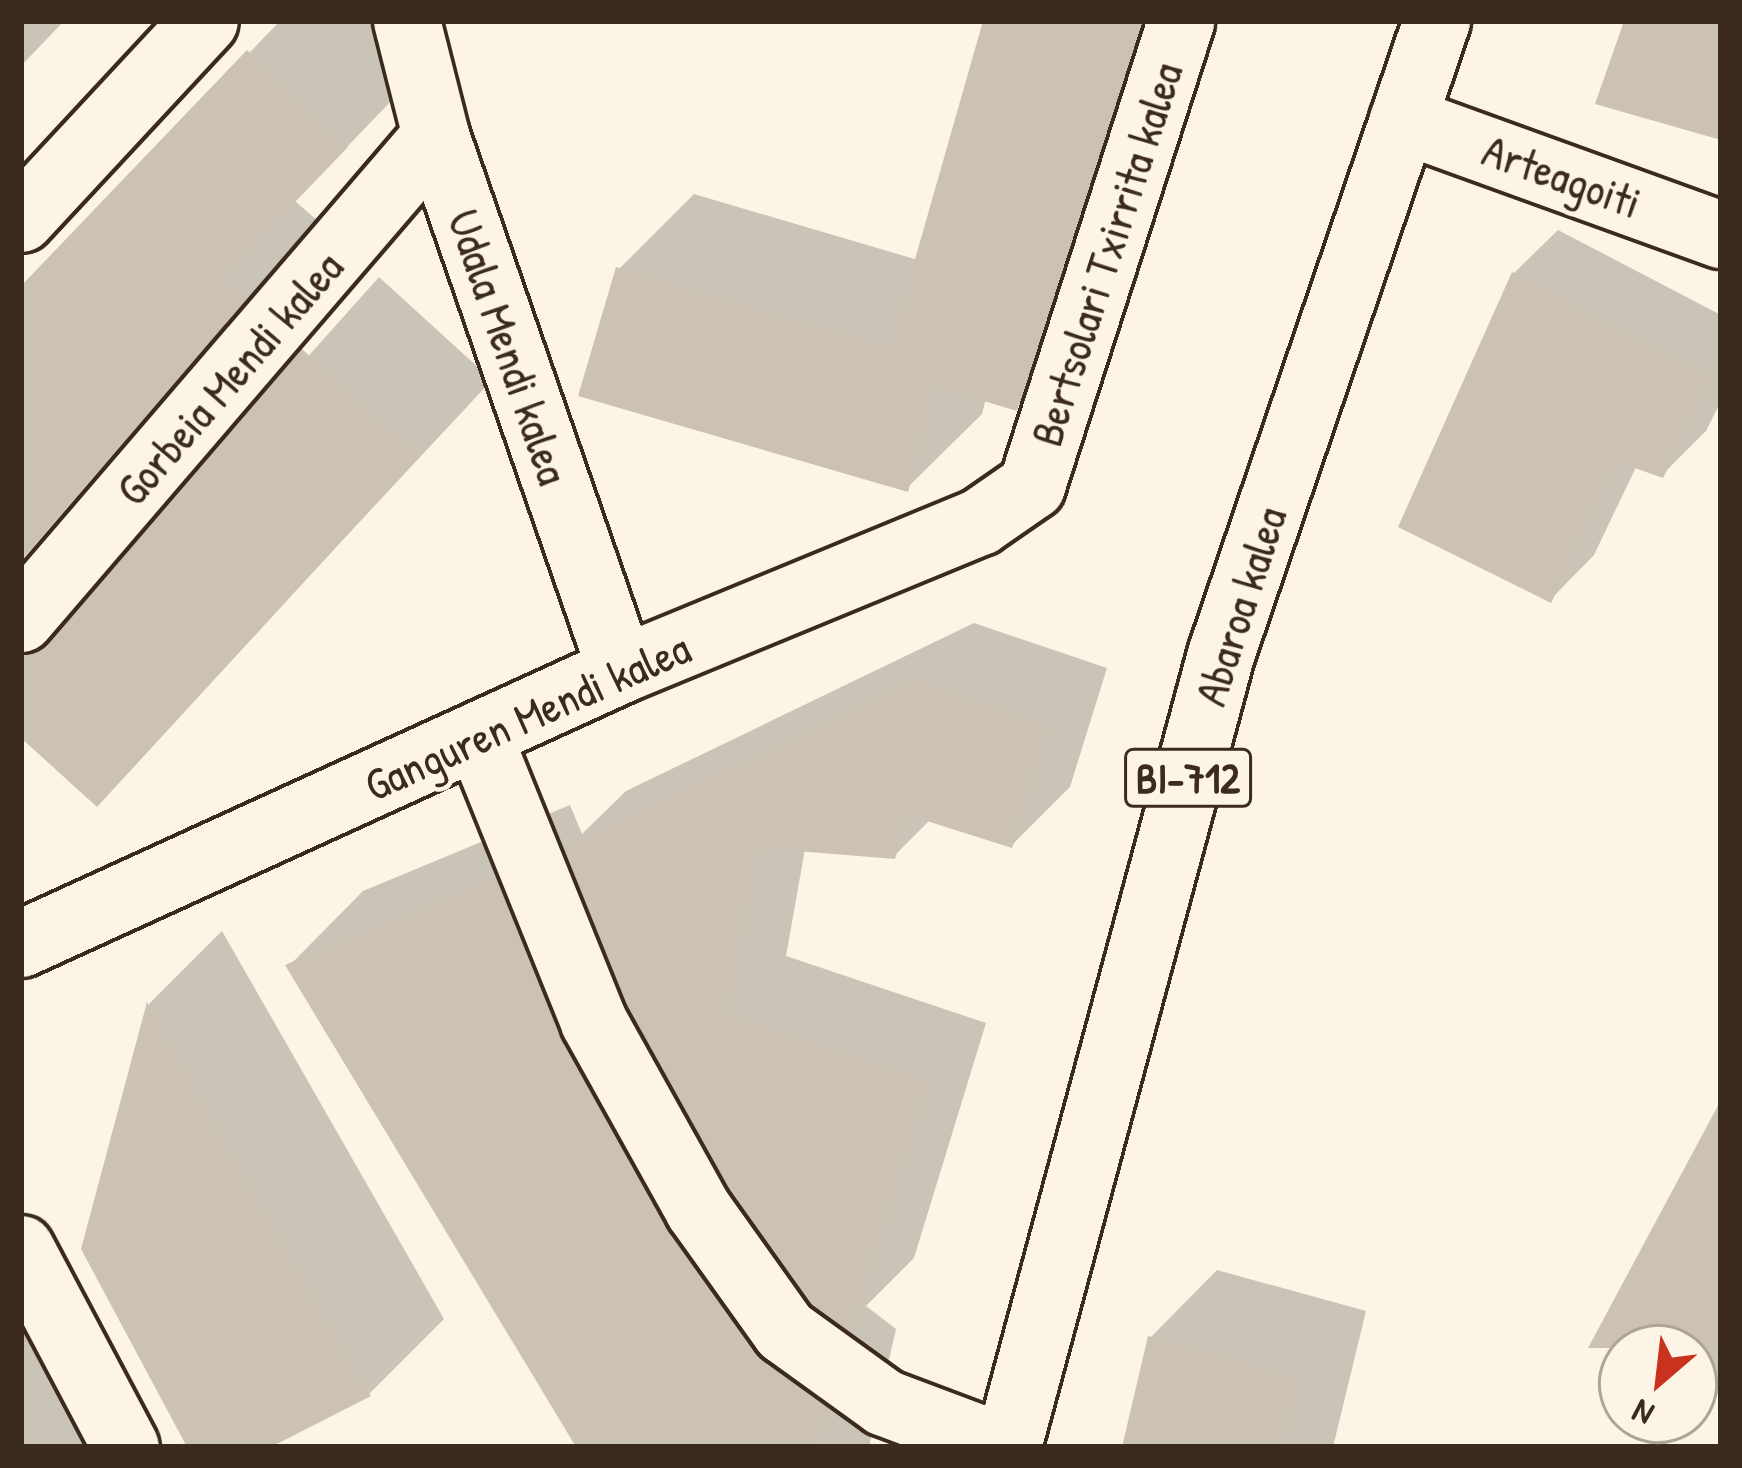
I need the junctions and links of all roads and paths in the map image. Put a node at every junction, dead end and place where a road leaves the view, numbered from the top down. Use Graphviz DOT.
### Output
graph roads {
  1 [pos="205,21"];
  2 [pos="407,21"];
  3 [pos="1181,21"];
  4 [pos="1437,21"];
  5 [pos="1402,120"];
  6 [pos="436,136"];
  7 [pos="21,219"];
  8 [pos="1721,235"];
  9 [pos="1032,486"];
  10 [pos="21,620"];
  11 [pos="621,670"];
  12 [pos="479,737"];
  13 [pos="21,944"];
  14 [pos="21,1249"];
  15 [pos="126,1447"];
  16 [pos="1005,1447"];
  1 -- 7 [label="street"];
  2 -- 6 [label="street, Udala Mendi kalea"];
  3 -- 9 [label="street, Bertsolari Txirrita kalea"];
  4 -- 5 [label="street, BI-712"];
  5 -- 8 [label="street, Arteagoiti"];
  5 -- 16 [label="street, Abaroa kalea / BI-712"];
  6 -- 10 [label="street, Gorbeia Mendi kalea"];
  6 -- 11 [label="street, Udala Mendi kalea"];
  9 -- 11 [label="street, Ganguren Mendi kalea"];
  11 -- 12 [label="street, Ganguren Mendi kalea"];
  12 -- 13 [label="street, Ganguren Mendi kalea"];
  12 -- 16 [label="street, Abaroa kalea"];
  14 -- 15 [label="street"];
}
